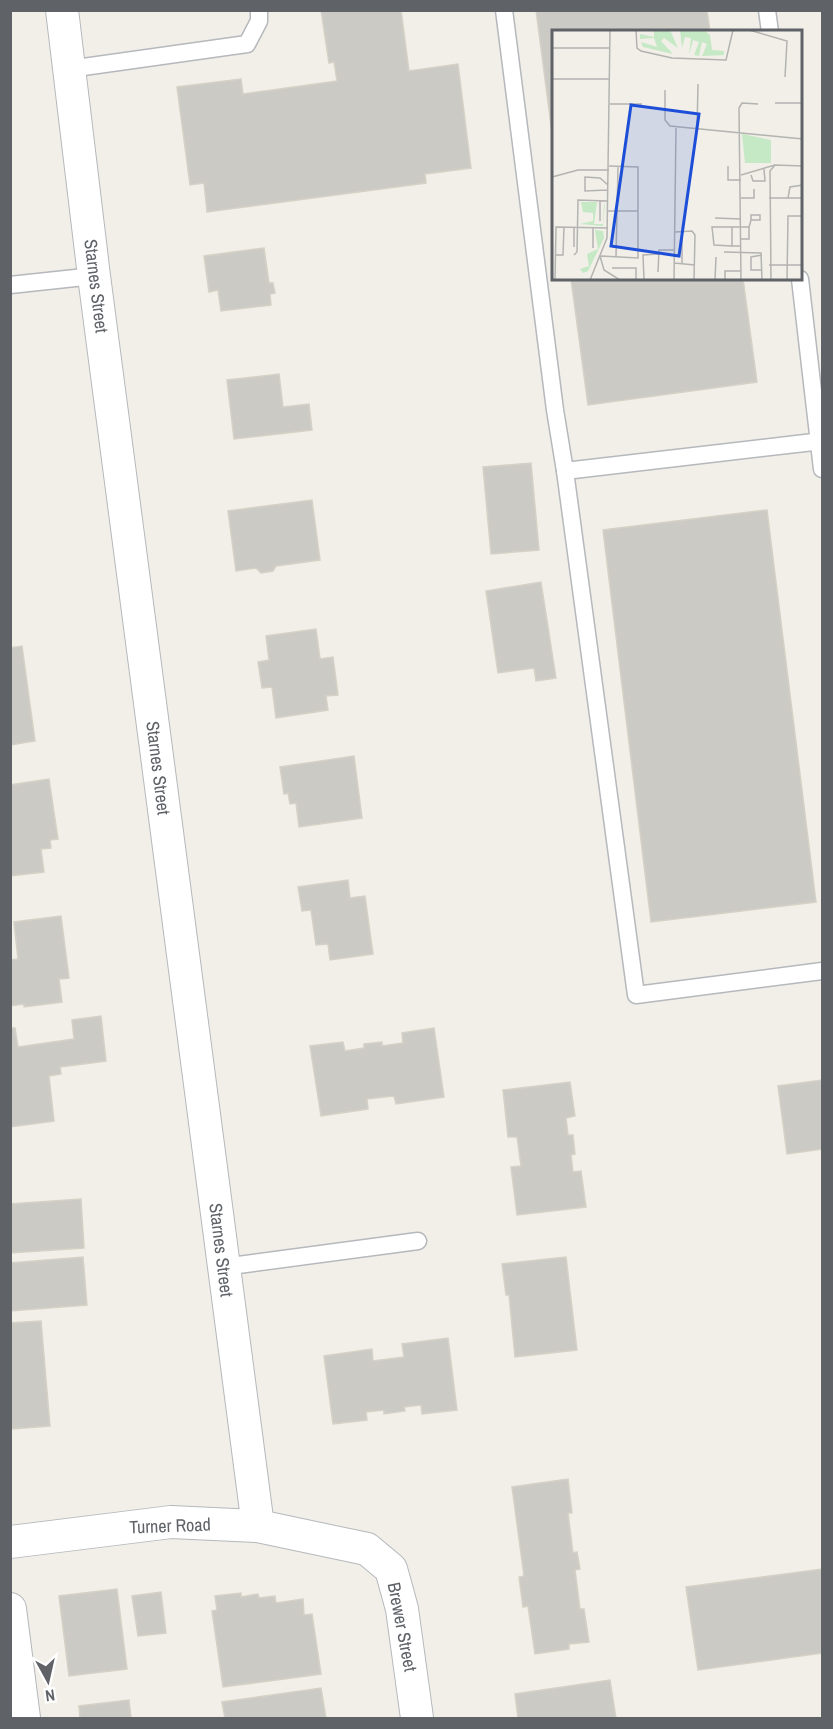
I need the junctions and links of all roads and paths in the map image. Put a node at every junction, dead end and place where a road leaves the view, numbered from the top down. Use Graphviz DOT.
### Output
graph roads {
  1 [pos="62,10"];
  2 [pos="259,10"];
  3 [pos="504,10"];
  4 [pos="768,10"];
  5 [pos="770,30"];
  6 [pos="69,69"];
  7 [pos="94,276"];
  8 [pos="800,280"];
  9 [pos="10,285"];
  10 [pos="821,442"];
  11 [pos="822,469"];
  12 [pos="565,471"];
  13 [pos="822,971"];
  14 [pos="418,1241"];
  15 [pos="224,1267"];
  16 [pos="258,1526"];
  17 [pos="328,1540"];
  18 [pos="10,1542"];
  19 [pos="10,1609"];
  20 [pos="24,1719"];
  21 [pos="417,1719"];
  1 -- 6 [label="street, Starnes Street"];
  2 -- 6 [label="lane"];
  3 -- 12 [label="lane"];
  4 -- 5 [label="lane"];
  6 -- 7 [label="street, Starnes Street"];
  7 -- 9 [label="lane"];
  7 -- 15 [label="street, Starnes Street"];
  8 -- 10 [label="lane"];
  10 -- 11 [label="lane"];
  10 -- 12 [label="lane"];
  12 -- 13 [label="lane"];
  14 -- 15 [label="lane"];
  15 -- 16 [label="street, Starnes Street"];
  16 -- 17 [label="street, Turner Road"];
  16 -- 18 [label="street, Turner Road"];
  17 -- 21 [label="street, Brewer Street"];
  19 -- 20 [label="street"];
}
